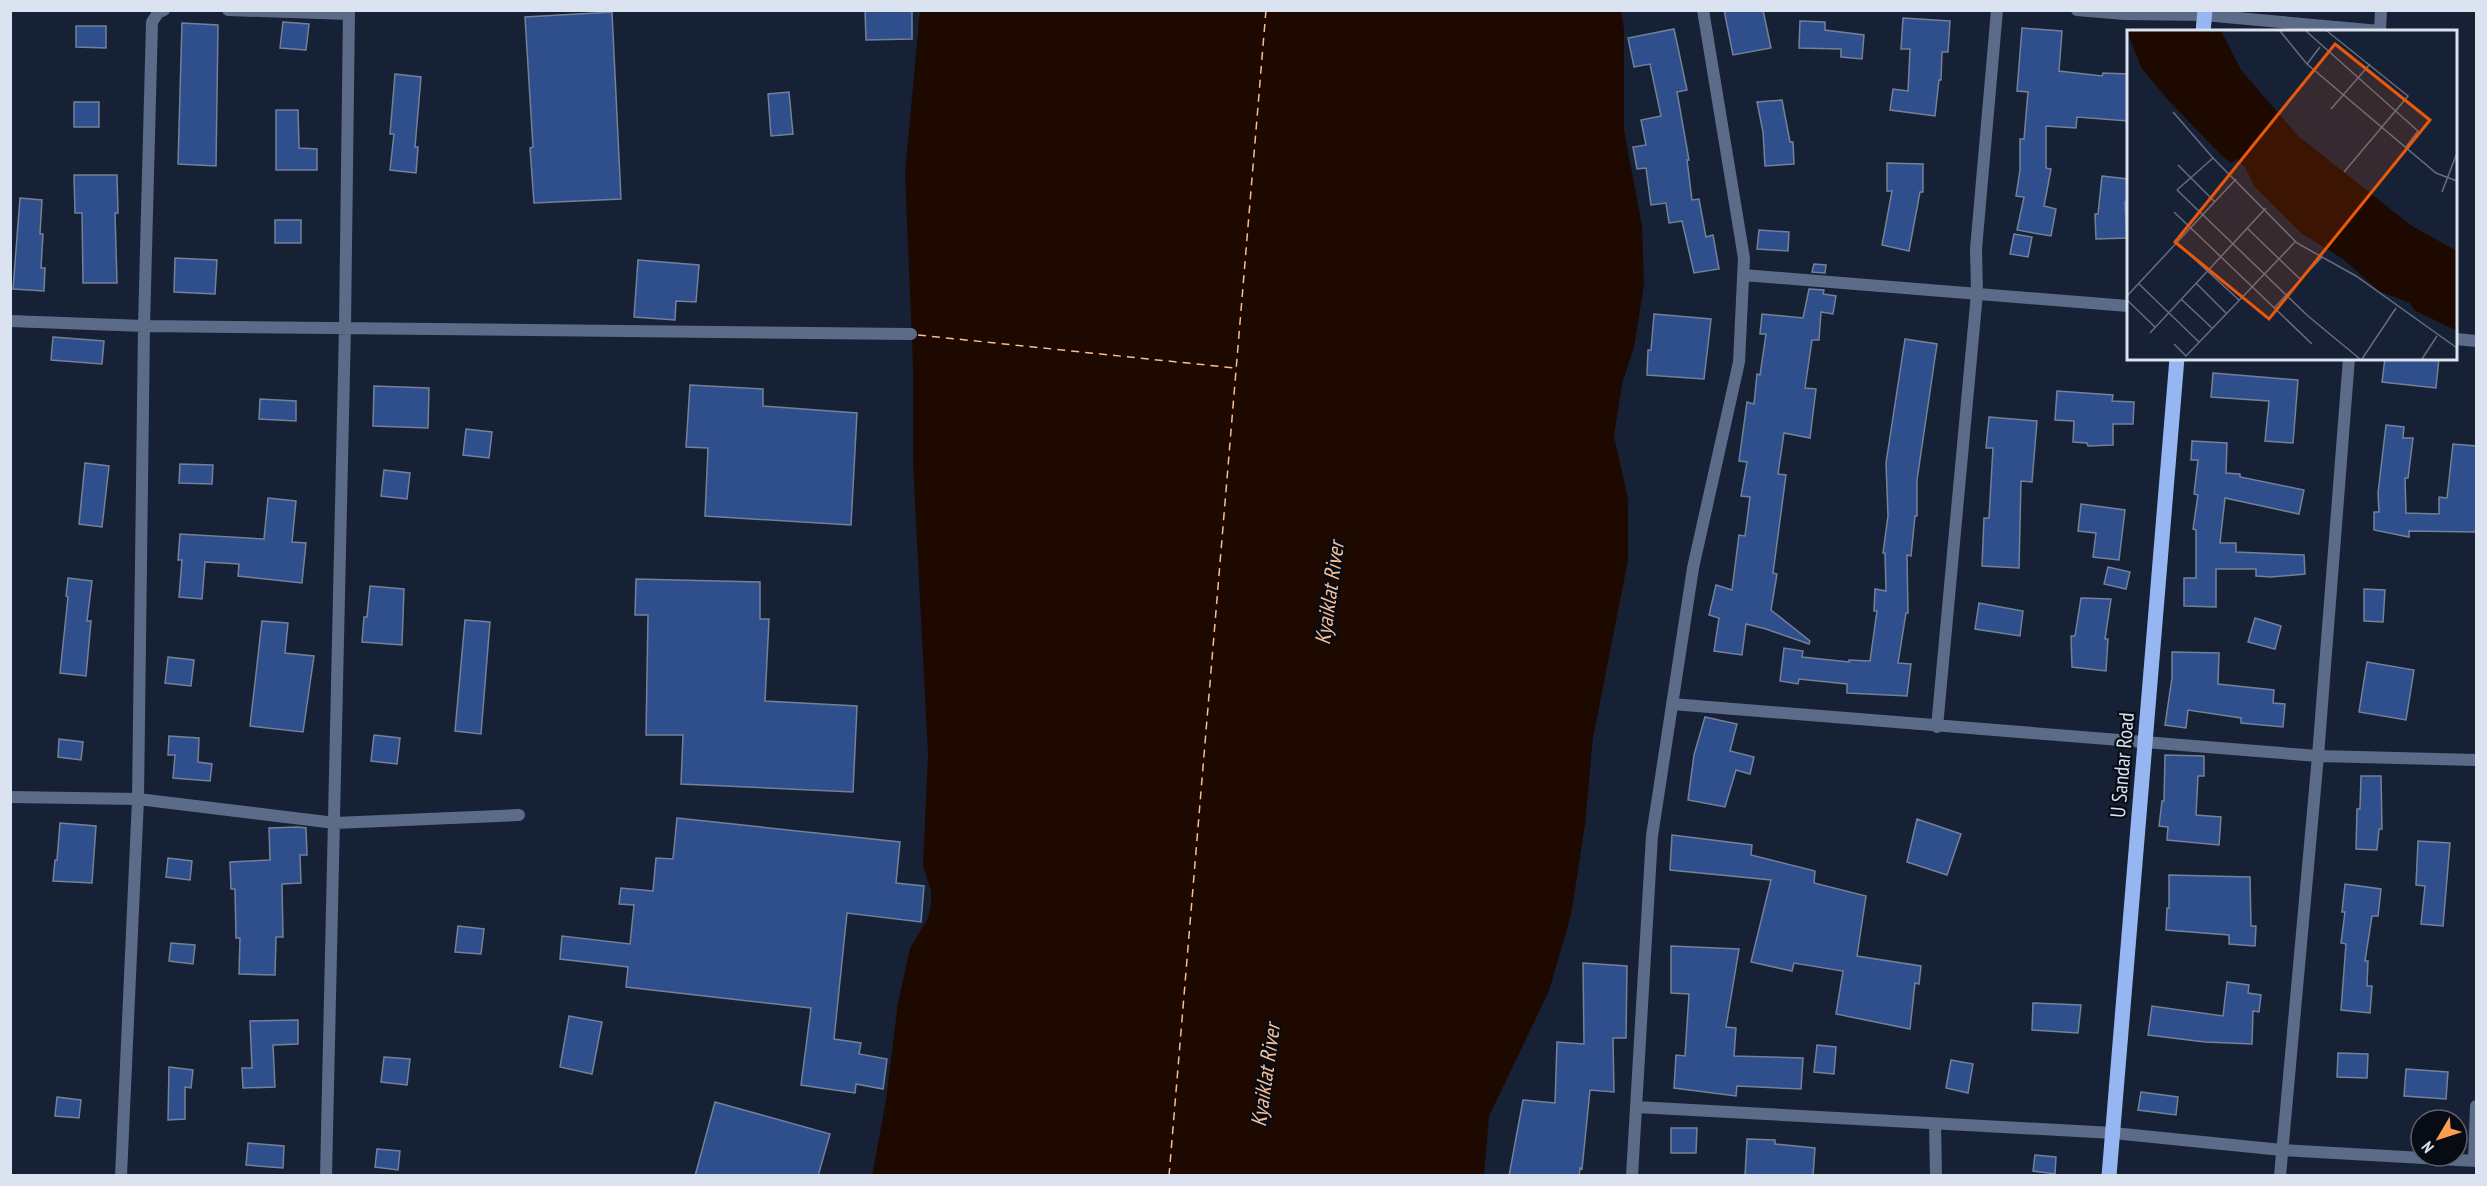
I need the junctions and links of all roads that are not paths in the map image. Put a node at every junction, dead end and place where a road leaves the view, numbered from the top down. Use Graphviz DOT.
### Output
graph roads {
  1 [pos="165,10"];
  2 [pos="228,10"];
  3 [pos="1702,10"];
  4 [pos="1997,10"];
  5 [pos="2077,10"];
  6 [pos="2381,10"];
  7 [pos="349,12"];
  8 [pos="2205,13"];
  9 [pos="2203,30"];
  10 [pos="2370,30"];
  11 [pos="2380,30"];
  12 [pos="1743,275"];
  13 [pos="1977,293"];
  14 [pos="2127,306"];
  15 [pos="10,321"];
  16 [pos="144,326"];
  17 [pos="345,327"];
  18 [pos="911,334"];
  19 [pos="2457,339"];
  20 [pos="2476,341"];
  21 [pos="2177,360"];
  22 [pos="2349,360"];
  23 [pos="1672,704"];
  24 [pos="1937,727"];
  25 [pos="2145,740"];
  26 [pos="2318,756"];
  27 [pos="2476,760"];
  28 [pos="10,797"];
  29 [pos="138,799"];
  30 [pos="519,815"];
  31 [pos="335,823"];
  32 [pos="2476,1106"];
  33 [pos="1636,1107"];
  34 [pos="1935,1125"];
  35 [pos="2113,1133"];
  36 [pos="2283,1150"];
  37 [pos="2475,1161"];
  38 [pos="121,1176"];
  39 [pos="326,1176"];
  40 [pos="1632,1176"];
  41 [pos="1936,1176"];
  42 [pos="2109,1176"];
  43 [pos="2280,1176"];
  1 -- 16 [label="street"];
  2 -- 7 [label="street"];
  3 -- 12 [label="street"];
  4 -- 13 [label="street"];
  5 -- 8 [label="street"];
  6 -- 11 [label="street"];
  7 -- 17 [label="street"];
  8 -- 9 [label="main road"];
  8 -- 10 [label="street"];
  12 -- 13 [label="street"];
  12 -- 23 [label="street"];
  13 -- 14 [label="street"];
  13 -- 24 [label="street"];
  15 -- 16 [label="street"];
  16 -- 17 [label="street"];
  16 -- 29 [label="street"];
  17 -- 18 [label="street"];
  17 -- 31 [label="street"];
  19 -- 20 [label="street"];
  21 -- 25 [label="main road, U Sandar Road"];
  22 -- 26 [label="street"];
  23 -- 24 [label="street"];
  23 -- 33 [label="street"];
  24 -- 25 [label="street"];
  25 -- 26 [label="street"];
  25 -- 35 [label="main road, U Sandar Road"];
  26 -- 27 [label="street"];
  26 -- 36 [label="street"];
  28 -- 29 [label="street"];
  29 -- 31 [label="street"];
  29 -- 38 [label="street"];
  30 -- 31 [label="street"];
  31 -- 39 [label="street"];
  32 -- 37 [label="street"];
  33 -- 34 [label="street"];
  33 -- 40 [label="street"];
  34 -- 35 [label="street"];
  34 -- 41 [label="street"];
  35 -- 36 [label="street"];
  35 -- 42 [label="main road, U Sandar Road"];
  36 -- 37 [label="street"];
  36 -- 43 [label="street"];
}
